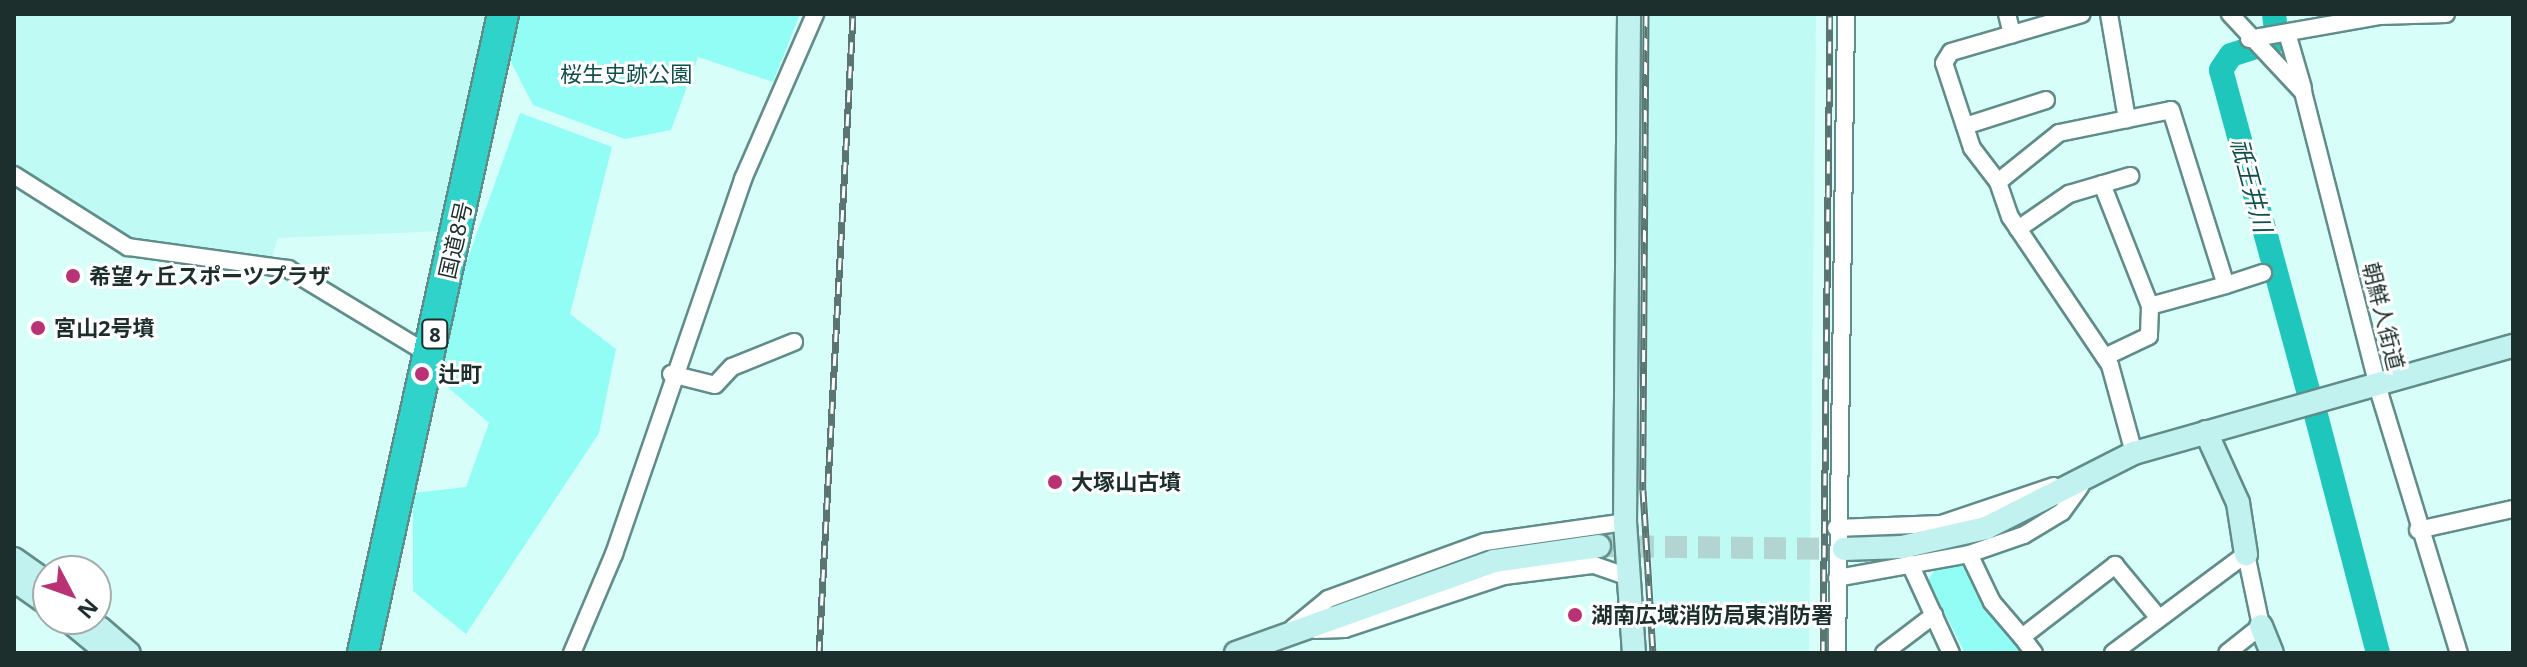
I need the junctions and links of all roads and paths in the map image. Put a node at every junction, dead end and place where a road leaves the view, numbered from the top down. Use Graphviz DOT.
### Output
graph roads {
  1 [pos="503,14"];
  2 [pos="815,14"];
  3 [pos="1629,14"];
  4 [pos="1846,14"];
  5 [pos="2007,14"];
  6 [pos="2082,14"];
  7 [pos="2109,14"];
  8 [pos="2230,14"];
  9 [pos="2446,14"];
  10 [pos="2280,33"];
  11 [pos="2012,34"];
  12 [pos="2254,44"];
  13 [pos="2303,92"];
  14 [pos="2046,100"];
  15 [pos="2127,119"];
  16 [pos="1965,126"];
  17 [pos="14,175"];
  18 [pos="2130,176"];
  19 [pos="1998,182"];
  20 [pos="2102,184"];
  21 [pos="2018,229"];
  22 [pos="2263,273"];
  23 [pos="2226,285"];
  24 [pos="2150,306"];
  25 [pos="794,342"];
  26 [pos="2513,346"];
  27 [pos="430,355"];
  28 [pos="2105,357"];
  29 [pos="671,374"];
  30 [pos="2378,383"];
  31 [pos="2206,432"];
  32 [pos="2134,453"];
  33 [pos="2080,487"];
  34 [pos="2513,509"];
  35 [pos="396,511"];
  36 [pos="1625,522"];
  37 [pos="2418,530"];
  38 [pos="1840,538"];
  39 [pos="1599,546"];
  40 [pos="1969,554"];
  41 [pos="2246,554"];
  42 [pos="14,559"];
  43 [pos="1910,564"];
  44 [pos="32,572"];
  45 [pos="1628,577"];
  46 [pos="1837,578"];
  47 [pos="14,580"];
  48 [pos="32,593"];
  49 [pos="1934,615"];
  50 [pos="2158,617"];
  51 [pos="2261,626"];
  52 [pos="1289,631"];
  53 [pos="86,635"];
  54 [pos="108,635"];
  55 [pos="2022,637"];
  56 [pos="2229,652"];
  57 [pos="108,653"];
  58 [pos="129,653"];
  59 [pos="343,653"];
  60 [pos="363,653"];
  61 [pos="384,653"];
  62 [pos="572,653"];
  63 [pos="1236,653"];
  64 [pos="1634,653"];
  65 [pos="1837,653"];
  66 [pos="1884,653"];
  67 [pos="1951,653"];
  68 [pos="2034,653"];
  69 [pos="2113,653"];
  70 [pos="2272,653"];
  71 [pos="2459,653"];
  1 -- 27 [label="highway, 国道8号 / 8"];
  2 -- 29 [label="street"];
  3 -- 36 [label="street"];
  4 -- 38 [label="street"];
  5 -- 11 [label="street"];
  6 -- 11 [label="street"];
  7 -- 15 [label="street"];
  8 -- 12 [label="street"];
  9 -- 10 [label="street"];
  10 -- 12 [label="street"];
  10 -- 13 [label="street, 朝鮮人街道"];
  11 -- 16 [label="street"];
  12 -- 13 [label="street"];
  13 -- 30 [label="street, 朝鮮人街道"];
  14 -- 16 [label="street"];
  15 -- 19 [label="street"];
  15 -- 23 [label="street"];
  16 -- 19 [label="street"];
  17 -- 27 [label="street"];
  18 -- 20 [label="street"];
  19 -- 21 [label="street"];
  20 -- 21 [label="street"];
  20 -- 24 [label="street"];
  21 -- 28 [label="street"];
  22 -- 23 [label="street"];
  23 -- 24 [label="street"];
  24 -- 28 [label="street"];
  25 -- 29 [label="street"];
  26 -- 30 [label="street"];
  27 -- 35 [label="highway, 国道8号 / 8"];
  28 -- 32 [label="street"];
  29 -- 62 [label="street"];
  30 -- 31 [label="street"];
  30 -- 37 [label="street, 朝鮮人街道"];
  31 -- 32 [label="street"];
  31 -- 41 [label="street"];
  32 -- 33 [label="street"];
  33 -- 38 [label="street"];
  33 -- 40 [label="street"];
  34 -- 37 [label="street"];
  35 -- 59 [label="highway"];
  35 -- 60 [label="highway, 国道8号 / 8"];
  35 -- 61 [label="highway"];
  36 -- 45 [label="street"];
  36 -- 52 [label="street"];
  37 -- 71 [label="street, 朝鮮人街道"];
  38 -- 46 [label="street"];
  39 -- 52 [label="street"];
  40 -- 43 [label="street"];
  40 -- 55 [label="street"];
  41 -- 50 [label="street"];
  41 -- 51 [label="street"];
  42 -- 44 [label="street"];
  43 -- 46 [label="street"];
  43 -- 49 [label="street"];
  45 -- 52 [label="street"];
  45 -- 64 [label="street"];
  46 -- 65 [label="street"];
  47 -- 48 [label="street"];
  49 -- 66 [label="street"];
  49 -- 67 [label="street"];
  50 -- 55 [label="street"];
  50 -- 69 [label="street"];
  51 -- 56 [label="street"];
  51 -- 70 [label="street"];
  52 -- 63 [label="street"];
  53 -- 57 [label="street"];
  54 -- 58 [label="street"];
  55 -- 68 [label="street"];
}
